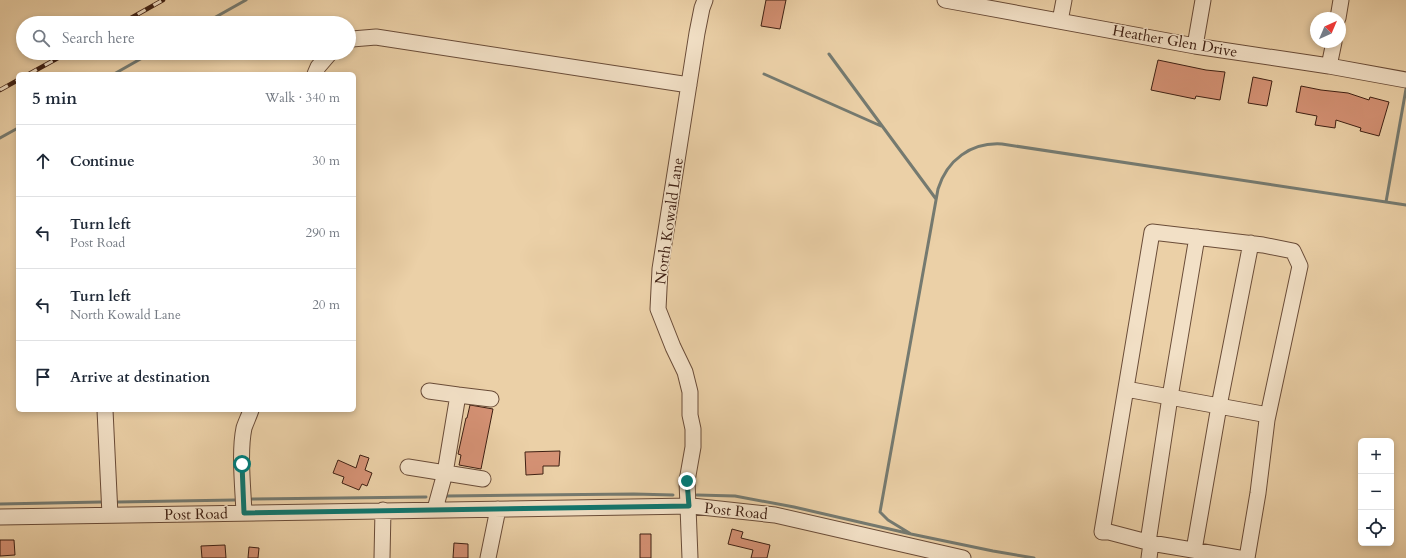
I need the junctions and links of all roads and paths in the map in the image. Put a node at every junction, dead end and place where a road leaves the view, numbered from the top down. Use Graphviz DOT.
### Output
graph roads {
  1 [pos="706,0"];
  2 [pos="945,0"];
  3 [pos="1064,0"];
  4 [pos="1203,0"];
  5 [pos="1341,0"];
  6 [pos="1339,12"];
  7 [pos="1060,21"];
  8 [pos="356,39"];
  9 [pos="1195,46"];
  10 [pos="1333,48"];
  11 [pos="324,60"];
  12 [pos="1329,66"];
  13 [pos="316,72"];
  14 [pos="1401,79"];
  15 [pos="689,85"];
  16 [pos="1197,237"];
  17 [pos="1251,243"];
  18 [pos="1126,389"];
  19 [pos="429,391"];
  20 [pos="458,395"];
  21 [pos="1170,397"];
  22 [pos="491,399"];
  23 [pos="1219,406"];
  24 [pos="105,412"];
  25 [pos="250,412"];
  26 [pos="1268,415"];
  27 [pos="408,467"];
  28 [pos="445,473"];
  29 [pos="483,479"];
  30 [pos="689,506"];
  31 [pos="498,509"];
  32 [pos="383,510"];
  33 [pos="435,510"];
  34 [pos="244,513"];
  35 [pos="110,515"];
  36 [pos="0,517"];
  37 [pos="1150,542"];
  38 [pos="1194,550"];
  39 [pos="382,558"];
  40 [pos="488,558"];
  41 [pos="690,558"];
  42 [pos="963,558"];
  43 [pos="1149,558"];
  44 [pos="1239,558"];
  45 [pos="1247,558"];
  1 -- 15 [label="street, North Kowald Lane"];
  2 -- 7 [label="street, Heather Glen Drive"];
  3 -- 7 [label="street"];
  4 -- 9 [label="street"];
  5 -- 6 [label="street"];
  7 -- 9 [label="street, Heather Glen Drive"];
  8 -- 15 [label="street"];
  9 -- 12 [label="street, Heather Glen Drive"];
  10 -- 12 [label="street"];
  11 -- 13 [label="street"];
  12 -- 14 [label="street, Heather Glen Drive"];
  15 -- 30 [label="street, North Kowald Lane"];
  16 -- 17 [label="street"];
  16 -- 18 [label="street"];
  16 -- 21 [label="street"];
  17 -- 23 [label="street"];
  17 -- 26 [label="street"];
  18 -- 21 [label="street"];
  18 -- 37 [label="street"];
  19 -- 20 [label="street"];
  20 -- 22 [label="street"];
  20 -- 28 [label="street"];
  21 -- 23 [label="street"];
  21 -- 37 [label="street"];
  23 -- 26 [label="street"];
  23 -- 38 [label="street"];
  24 -- 35 [label="street"];
  25 -- 34 [label="street"];
  26 -- 45 [label="street"];
  27 -- 28 [label="street"];
  28 -- 29 [label="street"];
  28 -- 33 [label="street"];
  30 -- 31 [label="street, Post Road"];
  30 -- 41 [label="street, North Kowald Lane"];
  30 -- 42 [label="street, Post Road"];
  31 -- 33 [label="street, Post Road"];
  31 -- 40 [label="street"];
  32 -- 33 [label="street, Post Road"];
  32 -- 34 [label="street, Post Road"];
  32 -- 39 [label="street"];
  34 -- 35 [label="street, Post Road"];
  35 -- 36 [label="street, Post Road"];
  37 -- 38 [label="street"];
  37 -- 43 [label="street"];
  38 -- 44 [label="street"];
}
